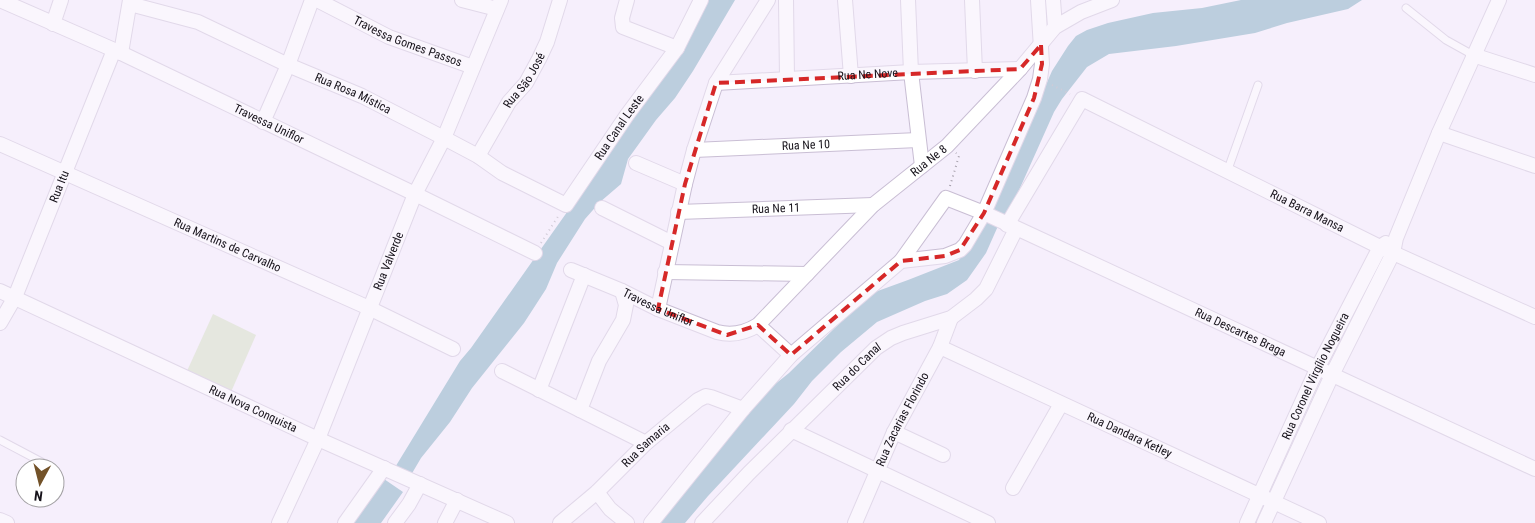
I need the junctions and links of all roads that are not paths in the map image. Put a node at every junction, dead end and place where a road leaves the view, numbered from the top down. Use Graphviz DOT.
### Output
graph roads {
  1 [pos="0,0"];
  2 [pos="61,0"];
  3 [pos="312,0"];
  4 [pos="317,0"];
  5 [pos="462,0"];
  6 [pos="560,0"];
  7 [pos="627,0"];
  8 [pos="701,0"];
  9 [pos="768,0"];
  10 [pos="786,0"];
  11 [pos="845,0"];
  12 [pos="908,0"];
  13 [pos="972,0"];
  14 [pos="1038,0"];
  15 [pos="1053,0"];
  16 [pos="1112,0"];
  17 [pos="1499,0"];
  18 [pos="130,2"];
  19 [pos="499,4"];
  20 [pos="1406,8"];
  21 [pos="53,24"];
  22 [pos="1055,27"];
  23 [pos="1040,45"];
  24 [pos="677,48"];
  25 [pos="117,51"];
  26 [pos="1473,56"];
  27 [pos="288,65"];
  28 [pos="473,67"];
  29 [pos="1020,69"];
  30 [pos="974,71"];
  31 [pos="911,72"];
  32 [pos="1535,75"];
  33 [pos="851,76"];
  34 [pos="787,78"];
  35 [pos="716,83"];
  36 [pos="1258,85"];
  37 [pos="1078,98"];
  38 [pos="263,122"];
  39 [pos="1439,133"];
  40 [pos="444,138"];
  41 [pos="918,140"];
  42 [pos="0,144"];
  43 [pos="694,150"];
  44 [pos="478,156"];
  45 [pos="636,163"];
  46 [pos="922,166"];
  47 [pos="1535,166"];
  48 [pos="1227,172"];
  49 [pos="65,174"];
  50 [pos="685,184"];
  51 [pos="416,194"];
  52 [pos="566,205"];
  53 [pos="873,206"];
  54 [pos="602,208"];
  55 [pos="678,212"];
  56 [pos="984,213"];
  57 [pos="1012,227"];
  58 [pos="1396,238"];
  59 [pos="672,243"];
  60 [pos="1380,247"];
  61 [pos="534,253"];
  62 [pos="1393,253"];
  63 [pos="901,261"];
  64 [pos="665,272"];
  65 [pos="807,274"];
  66 [pos="0,291"];
  67 [pos="622,291"];
  68 [pos="15,297"];
  69 [pos="369,308"];
  70 [pos="658,310"];
  71 [pos="1535,317"];
  72 [pos="951,318"];
  73 [pos="0,323"];
  74 [pos="753,328"];
  75 [pos="940,347"];
  76 [pos="453,349"];
  77 [pos="791,355"];
  78 [pos="1317,369"];
  79 [pos="502,371"];
  80 [pos="1332,375"];
  81 [pos="539,390"];
  82 [pos="1061,404"];
  83 [pos="743,409"];
  84 [pos="580,410"];
  85 [pos="791,430"];
  86 [pos="894,432"];
  87 [pos="318,439"];
  88 [pos="0,440"];
  89 [pos="646,443"];
  90 [pos="943,454"];
  91 [pos="34,458"];
  92 [pos="384,468"];
  93 [pos="1535,469"];
  94 [pos="877,471"];
  95 [pos="420,484"];
  96 [pos="1013,488"];
  97 [pos="597,492"];
  98 [pos="1259,496"];
  99 [pos="457,500"];
  100 [pos="1273,503"];
  101 [pos="0,520"];
  102 [pos="7,523"];
  103 [pos="279,523"];
  104 [pos="345,523"];
  105 [pos="395,523"];
  106 [pos="445,523"];
  107 [pos="507,523"];
  108 [pos="560,523"];
  109 [pos="627,523"];
  110 [pos="651,523"];
  111 [pos="702,523"];
  112 [pos="855,523"];
  113 [pos="988,523"];
  114 [pos="1247,523"];
  115 [pos="1264,523"];
  116 [pos="1319,523"];
  1 -- 21 [label="street, Travessa Uniflor"];
  2 -- 21 [label="street"];
  3 -- 27 [label="street"];
  4 -- 28 [label="street, Travessa Gomes Passos"];
  5 -- 19 [label="street"];
  6 -- 44 [label="street, Rua São José"];
  7 -- 24 [label="street"];
  8 -- 24 [label="street, Rua Canal Leste"];
  9 -- 35 [label="street"];
  10 -- 34 [label="street"];
  11 -- 33 [label="street"];
  12 -- 31 [label="street"];
  13 -- 30 [label="street"];
  14 -- 23 [label="street"];
  15 -- 22 [label="street"];
  16 -- 22 [label="street, Rua Ne 8"];
  17 -- 26 [label="street, Rua Coronel Virgílio Nogueira"];
  18 -- 25 [label="street, Rua Itu"];
  18 -- 27 [label="street, Rua Rosa Mística"];
  19 -- 28 [label="street, Rua Valverde"];
  20 -- 26 [label="lane"];
  21 -- 25 [label="street, Travessa Uniflor"];
  22 -- 23 [label="street, Rua Ne 8"];
  23 -- 29 [label="street, Rua Ne 8"];
  23 -- 56 [label="street"];
  24 -- 52 [label="street, Rua Canal Leste"];
  25 -- 38 [label="street, Travessa Uniflor"];
  25 -- 49 [label="street, Rua Itu"];
  26 -- 32 [label="street"];
  26 -- 39 [label="street, Rua Coronel Virgílio Nogueira"];
  27 -- 38 [label="street"];
  27 -- 40 [label="street, Rua Rosa Mística"];
  28 -- 40 [label="street, Rua Valverde"];
  29 -- 30 [label="street, Rua Ne Nove"];
  29 -- 46 [label="street, Rua Ne 8"];
  30 -- 31 [label="street, Rua Ne Nove"];
  31 -- 33 [label="street, Rua Ne Nove"];
  31 -- 41 [label="street"];
  33 -- 34 [label="street, Rua Ne Nove"];
  34 -- 35 [label="street, Rua Ne Nove"];
  35 -- 43 [label="street"];
  36 -- 48 [label="lane"];
  37 -- 48 [label="street, Rua Barra Mansa"];
  37 -- 57 [label="street, Rua do Canal"];
  38 -- 51 [label="street, Travessa Uniflor"];
  39 -- 47 [label="street"];
  39 -- 58 [label="street, Rua Coronel Virgílio Nogueira"];
  40 -- 44 [label="street, Rua Rosa Mística"];
  40 -- 51 [label="street, Rua Valverde"];
  41 -- 43 [label="street, Rua Ne 10"];
  41 -- 46 [label="street"];
  42 -- 49 [label="street, Rua Martins de Carvalho"];
  43 -- 50 [label="street"];
  44 -- 52 [label="street, Rua Rosa Mística"];
  45 -- 50 [label="street"];
  46 -- 53 [label="street, Rua Ne 8"];
  48 -- 60 [label="street, Rua Barra Mansa"];
  49 -- 68 [label="street, Rua Itu"];
  49 -- 69 [label="street, Rua Martins de Carvalho"];
  50 -- 55 [label="street"];
  51 -- 61 [label="street, Travessa Uniflor"];
  51 -- 69 [label="street, Rua Valverde"];
  53 -- 55 [label="street, Rua Ne 11"];
  53 -- 65 [label="street, Rua Ne 8"];
  54 -- 59 [label="street"];
  55 -- 59 [label="street"];
  56 -- 57 [label="street, Rua Descartes Braga"];
  56 -- 63 [label="street"];
  56 -- 63 [label="street, Rua Descartes Braga"];
  57 -- 72 [label="street, Rua do Canal"];
  57 -- 78 [label="street, Rua Descartes Braga"];
  58 -- 60 [label="street"];
  58 -- 62 [label="street, Rua Coronel Virgílio Nogueira"];
  59 -- 64 [label="street"];
  60 -- 62 [label="street, Rua Barra Mansa"];
  60 -- 78 [label="street, Rua Coronel Virgílio Nogueira"];
  62 -- 71 [label="street, Rua Barra Mansa"];
  62 -- 80 [label="street, Rua Coronel Virgílio Nogueira"];
  63 -- 77 [label="street"];
  64 -- 65 [label="street"];
  64 -- 70 [label="street"];
  65 -- 74 [label="street, Rua Ne 8"];
  66 -- 68 [label="street, Rua Nova Conquista"];
  67 -- 70 [label="street, Travessa Uniflor"];
  67 -- 81 [label="street, Travessa Uniflor"];
  67 -- 84 [label="street"];
  68 -- 73 [label="street, Rua Itu"];
  68 -- 87 [label="street, Rua Nova Conquista"];
  69 -- 76 [label="street, Rua Martins de Carvalho"];
  69 -- 87 [label="street, Rua Valverde"];
  70 -- 74 [label="street, Travessa Uniflor"];
  72 -- 75 [label="street, Rua Zacarias Florindo"];
  72 -- 85 [label="street, Rua do Canal"];
  74 -- 77 [label="street"];
  75 -- 82 [label="street, Rua Dandara Ketley"];
  75 -- 86 [label="street, Rua Zacarias Florindo"];
  77 -- 83 [label="street"];
  78 -- 80 [label="street, Rua Descartes Braga"];
  78 -- 98 [label="street, Rua Coronel Virgílio Nogueira"];
  79 -- 81 [label="street"];
  80 -- 93 [label="street, Rua Descartes Braga"];
  80 -- 100 [label="street, Rua Coronel Virgílio Nogueira"];
  81 -- 84 [label="street"];
  82 -- 96 [label="street"];
  82 -- 98 [label="street, Rua Dandara Ketley"];
  83 -- 89 [label="street, Rua Samaria"];
  83 -- 110 [label="street"];
  84 -- 89 [label="street"];
  85 -- 94 [label="street"];
  85 -- 111 [label="street, Rua do Canal"];
  86 -- 90 [label="street"];
  86 -- 94 [label="street, Rua Zacarias Florindo"];
  87 -- 92 [label="street, Rua Nova Conquista"];
  87 -- 103 [label="street, Rua Valverde"];
  88 -- 91 [label="lane"];
  89 -- 97 [label="street, Rua Samaria"];
  92 -- 95 [label="street, Rua Nova Conquista"];
  92 -- 104 [label="street"];
  94 -- 112 [label="street, Rua Zacarias Florindo"];
  94 -- 113 [label="street"];
  95 -- 99 [label="street, Rua Nova Conquista"];
  95 -- 105 [label="street"];
  97 -- 108 [label="street, Rua Samaria"];
  97 -- 109 [label="street"];
  98 -- 100 [label="street, Rua Dandara Ketley"];
  98 -- 114 [label="street, Rua Coronel Virgílio Nogueira"];
  99 -- 106 [label="street"];
  99 -- 107 [label="street, Rua Nova Conquista"];
  100 -- 115 [label="street, Rua Coronel Virgílio Nogueira"];
  100 -- 116 [label="street, Rua Dandara Ketley"];
  101 -- 102 [label="street"];
}
